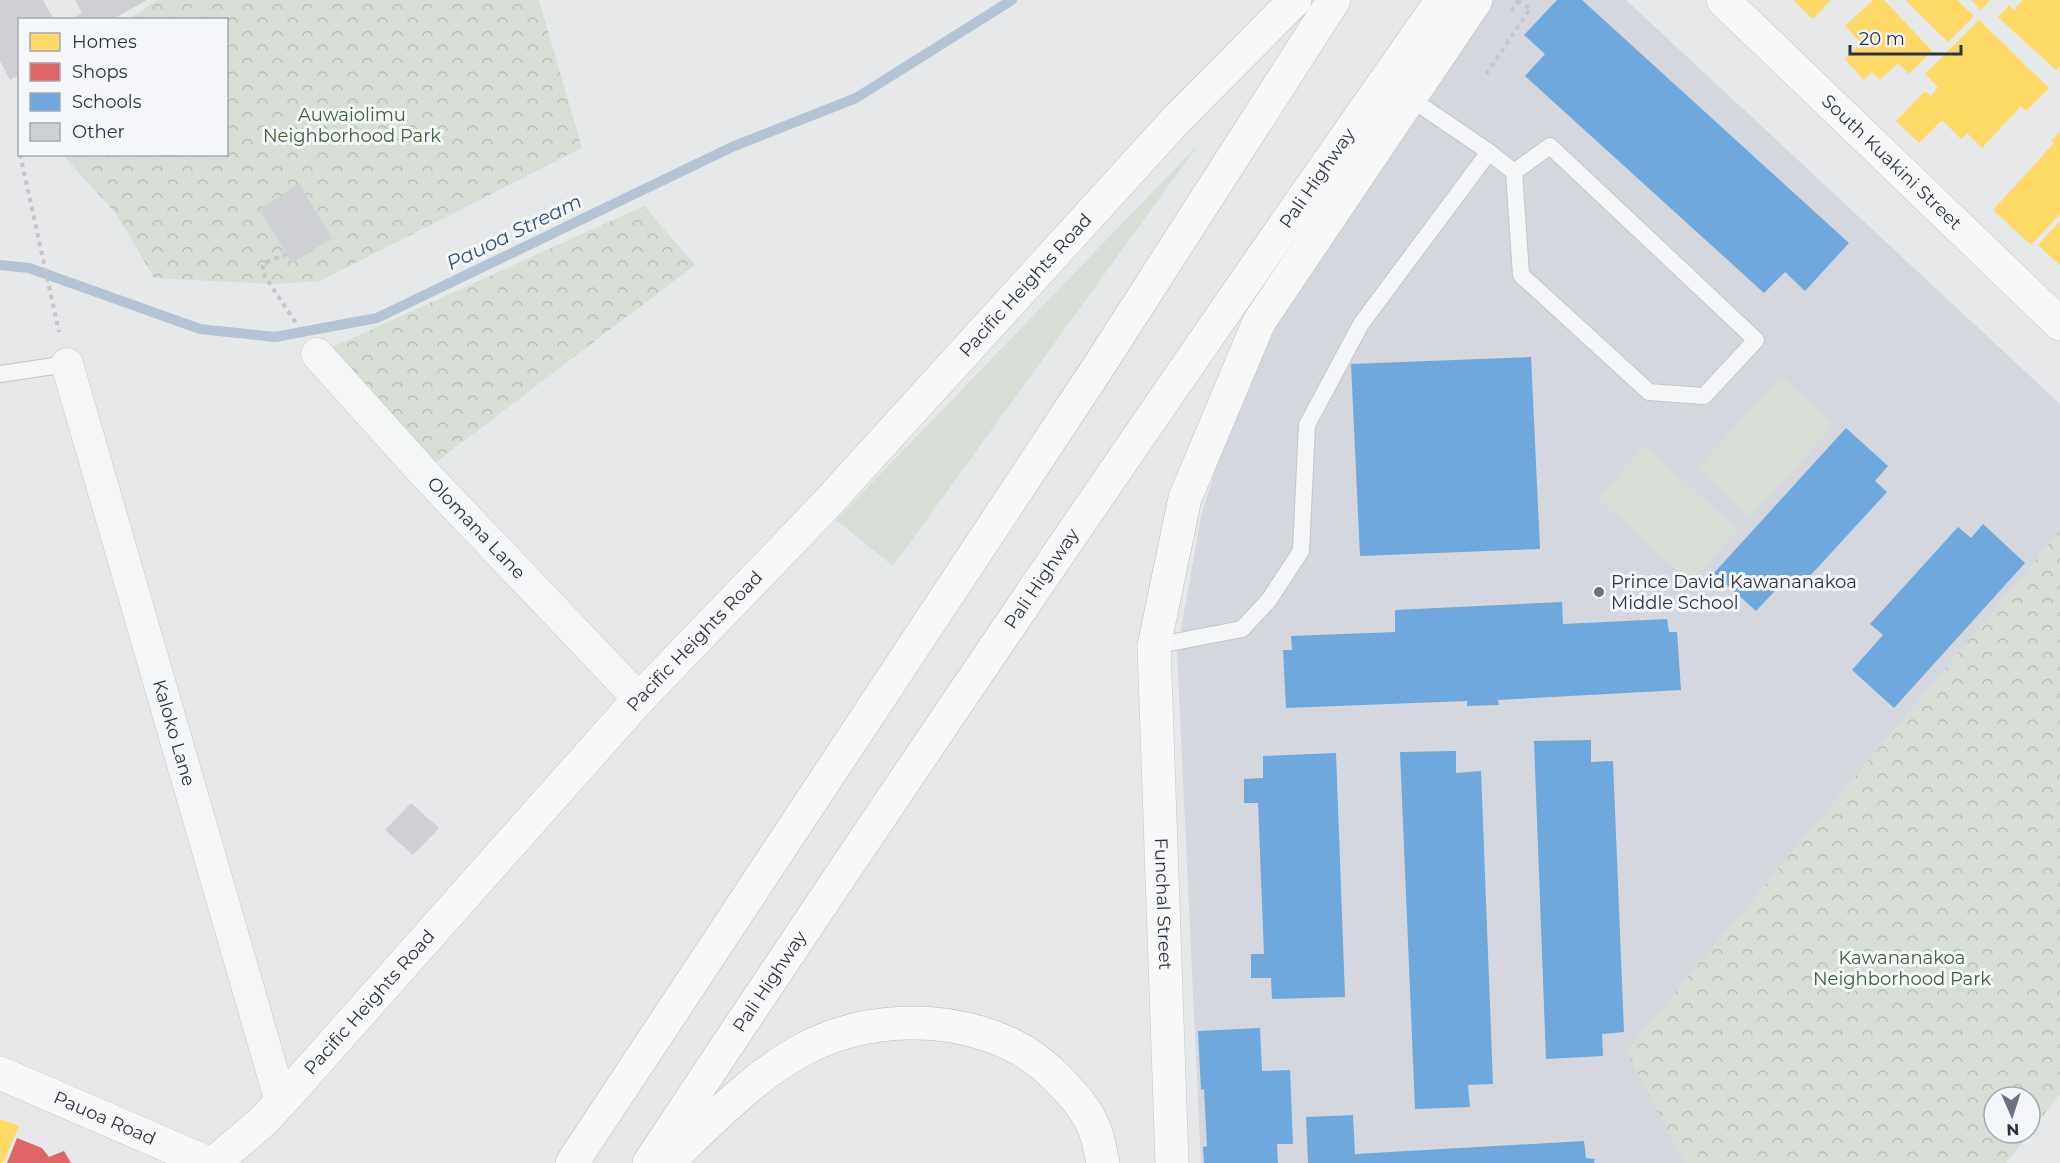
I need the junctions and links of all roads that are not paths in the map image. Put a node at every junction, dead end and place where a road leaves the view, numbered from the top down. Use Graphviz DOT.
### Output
graph roads {
  1 [pos="1295,0"];
  2 [pos="1334,0"];
  3 [pos="1442,0"];
  4 [pos="1476,0"];
  5 [pos="1723,0"];
  6 [pos="1410,98"];
  7 [pos="1489,152"];
  8 [pos="1514,172"];
  9 [pos="2060,324"];
  10 [pos="317,354"];
  11 [pos="67,364"];
  12 [pos="0,375"];
  13 [pos="1154,646"];
  14 [pos="639,699"];
  15 [pos="0,1073"];
  16 [pos="281,1102"];
  17 [pos="208,1163"];
  18 [pos="214,1163"];
  19 [pos="572,1163"];
  20 [pos="649,1163"];
  21 [pos="667,1163"];
  22 [pos="1103,1163"];
  23 [pos="1172,1163"];
  1 -- 14 [label="main road, Pacific Heights Road"];
  2 -- 19 [label="main road"];
  3 -- 20 [label="main road, Pali Highway"];
  4 -- 6 [label="main road, Funchal Street"];
  5 -- 9 [label="main road, South Kuakini Street"];
  6 -- 7 [label="lane"];
  6 -- 13 [label="main road, Funchal Street"];
  7 -- 8 [label="lane"];
  7 -- 13 [label="lane"];
  8 -- 8 [label="lane"];
  10 -- 14 [label="street, Olomana Lane"];
  11 -- 12 [label="lane"];
  11 -- 16 [label="street, Kaloko Lane"];
  13 -- 23 [label="main road, Funchal Street"];
  14 -- 16 [label="main road, Pacific Heights Road"];
  15 -- 17 [label="main road, Pauoa Road"];
  16 -- 18 [label="main road, Pacific Heights Road"];
  21 -- 22 [label="main road"];
}
